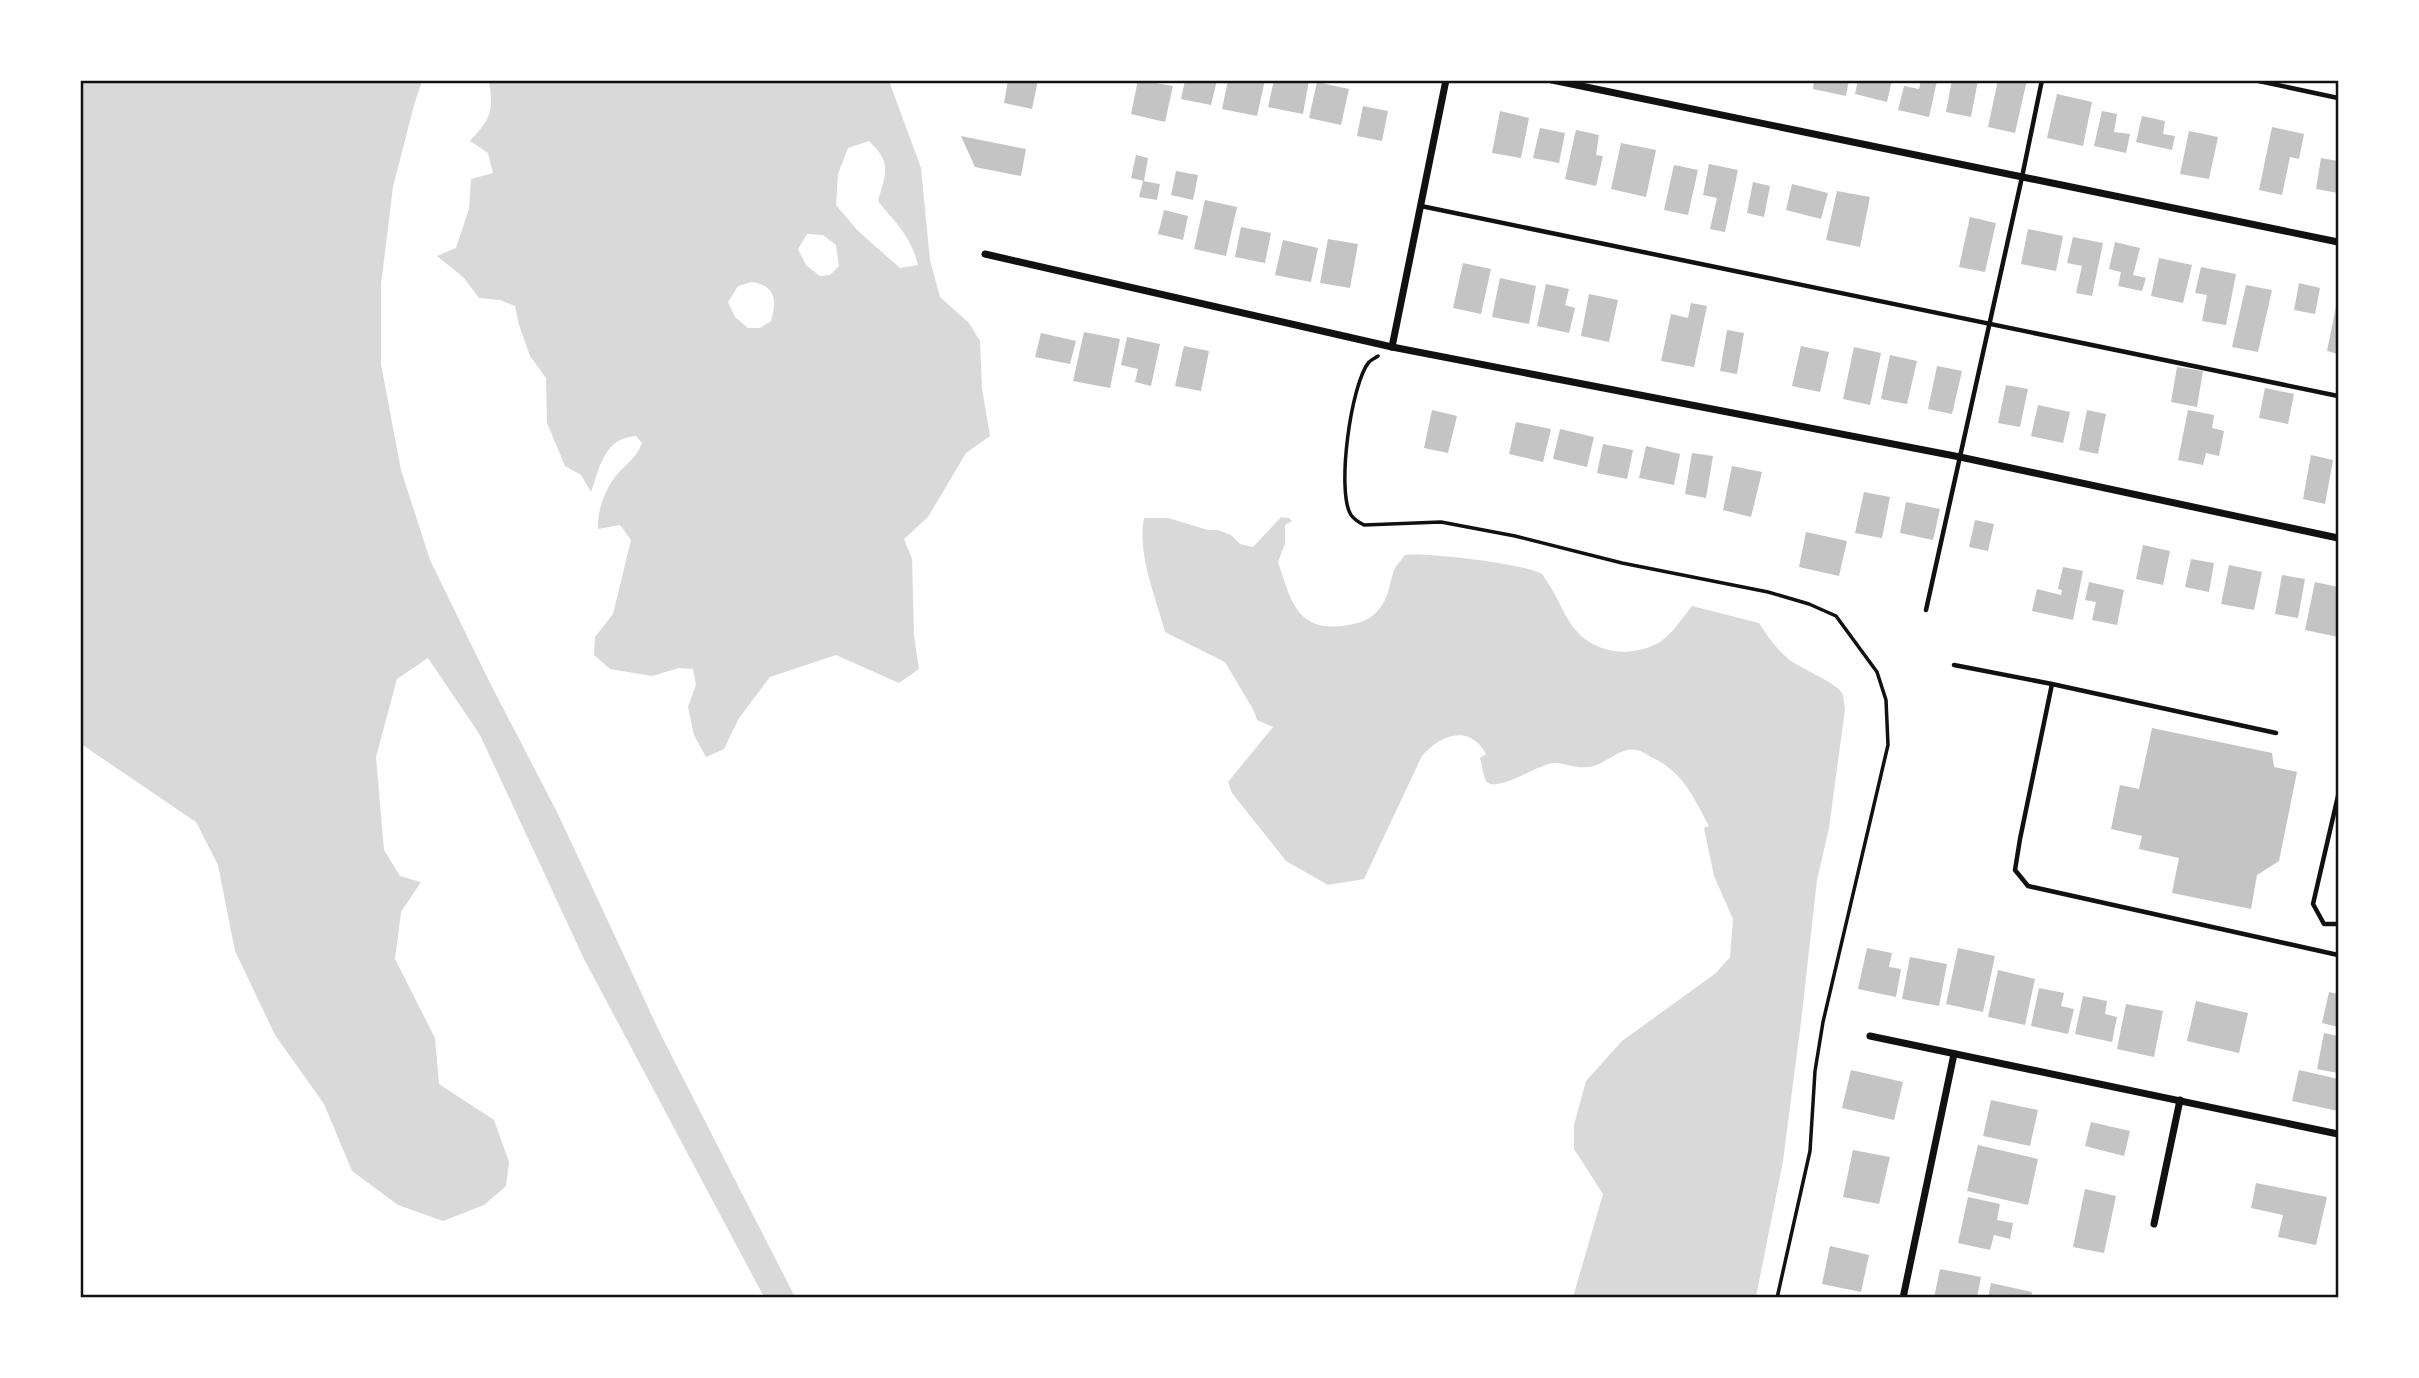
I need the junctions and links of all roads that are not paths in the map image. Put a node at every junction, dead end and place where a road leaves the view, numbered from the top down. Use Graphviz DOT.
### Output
graph roads {
  1 [pos="1446,80"];
  2 [pos="1552,80"];
  3 [pos="2042,80"];
  4 [pos="2255,80"];
  5 [pos="2339,98"];
  6 [pos="2022,177"];
  7 [pos="1421,206"];
  8 [pos="2339,242"];
  9 [pos="985,254"];
  10 [pos="1990,323"];
  11 [pos="1392,347"];
  12 [pos="2339,396"];
  13 [pos="1960,457"];
  14 [pos="2339,538"];
  15 [pos="1926,610"];
  16 [pos="1954,665"];
  17 [pos="2052,684"];
  18 [pos="2276,733"];
  19 [pos="2339,796"];
  20 [pos="2339,924"];
  21 [pos="2339,955"];
  22 [pos="1870,1036"];
  23 [pos="1954,1054"];
  24 [pos="2180,1100"];
  25 [pos="2339,1134"];
  26 [pos="2154,1224"];
  27 [pos="1903,1297"];
  1 -- 7 [label="street"];
  2 -- 6 [label="street"];
  3 -- 6 [label="lane"];
  4 -- 5 [label="lane"];
  6 -- 8 [label="street"];
  6 -- 10 [label="lane"];
  7 -- 10 [label="lane"];
  7 -- 11 [label="street"];
  9 -- 11 [label="street"];
  10 -- 12 [label="lane"];
  10 -- 13 [label="lane"];
  11 -- 13 [label="street"];
  13 -- 14 [label="street"];
  13 -- 15 [label="lane"];
  16 -- 17 [label="lane"];
  17 -- 18 [label="lane"];
  17 -- 21 [label="lane"];
  19 -- 20 [label="lane"];
  22 -- 23 [label="street"];
  23 -- 24 [label="street"];
  23 -- 27 [label="street"];
  24 -- 25 [label="street"];
  24 -- 26 [label="street"];
}
